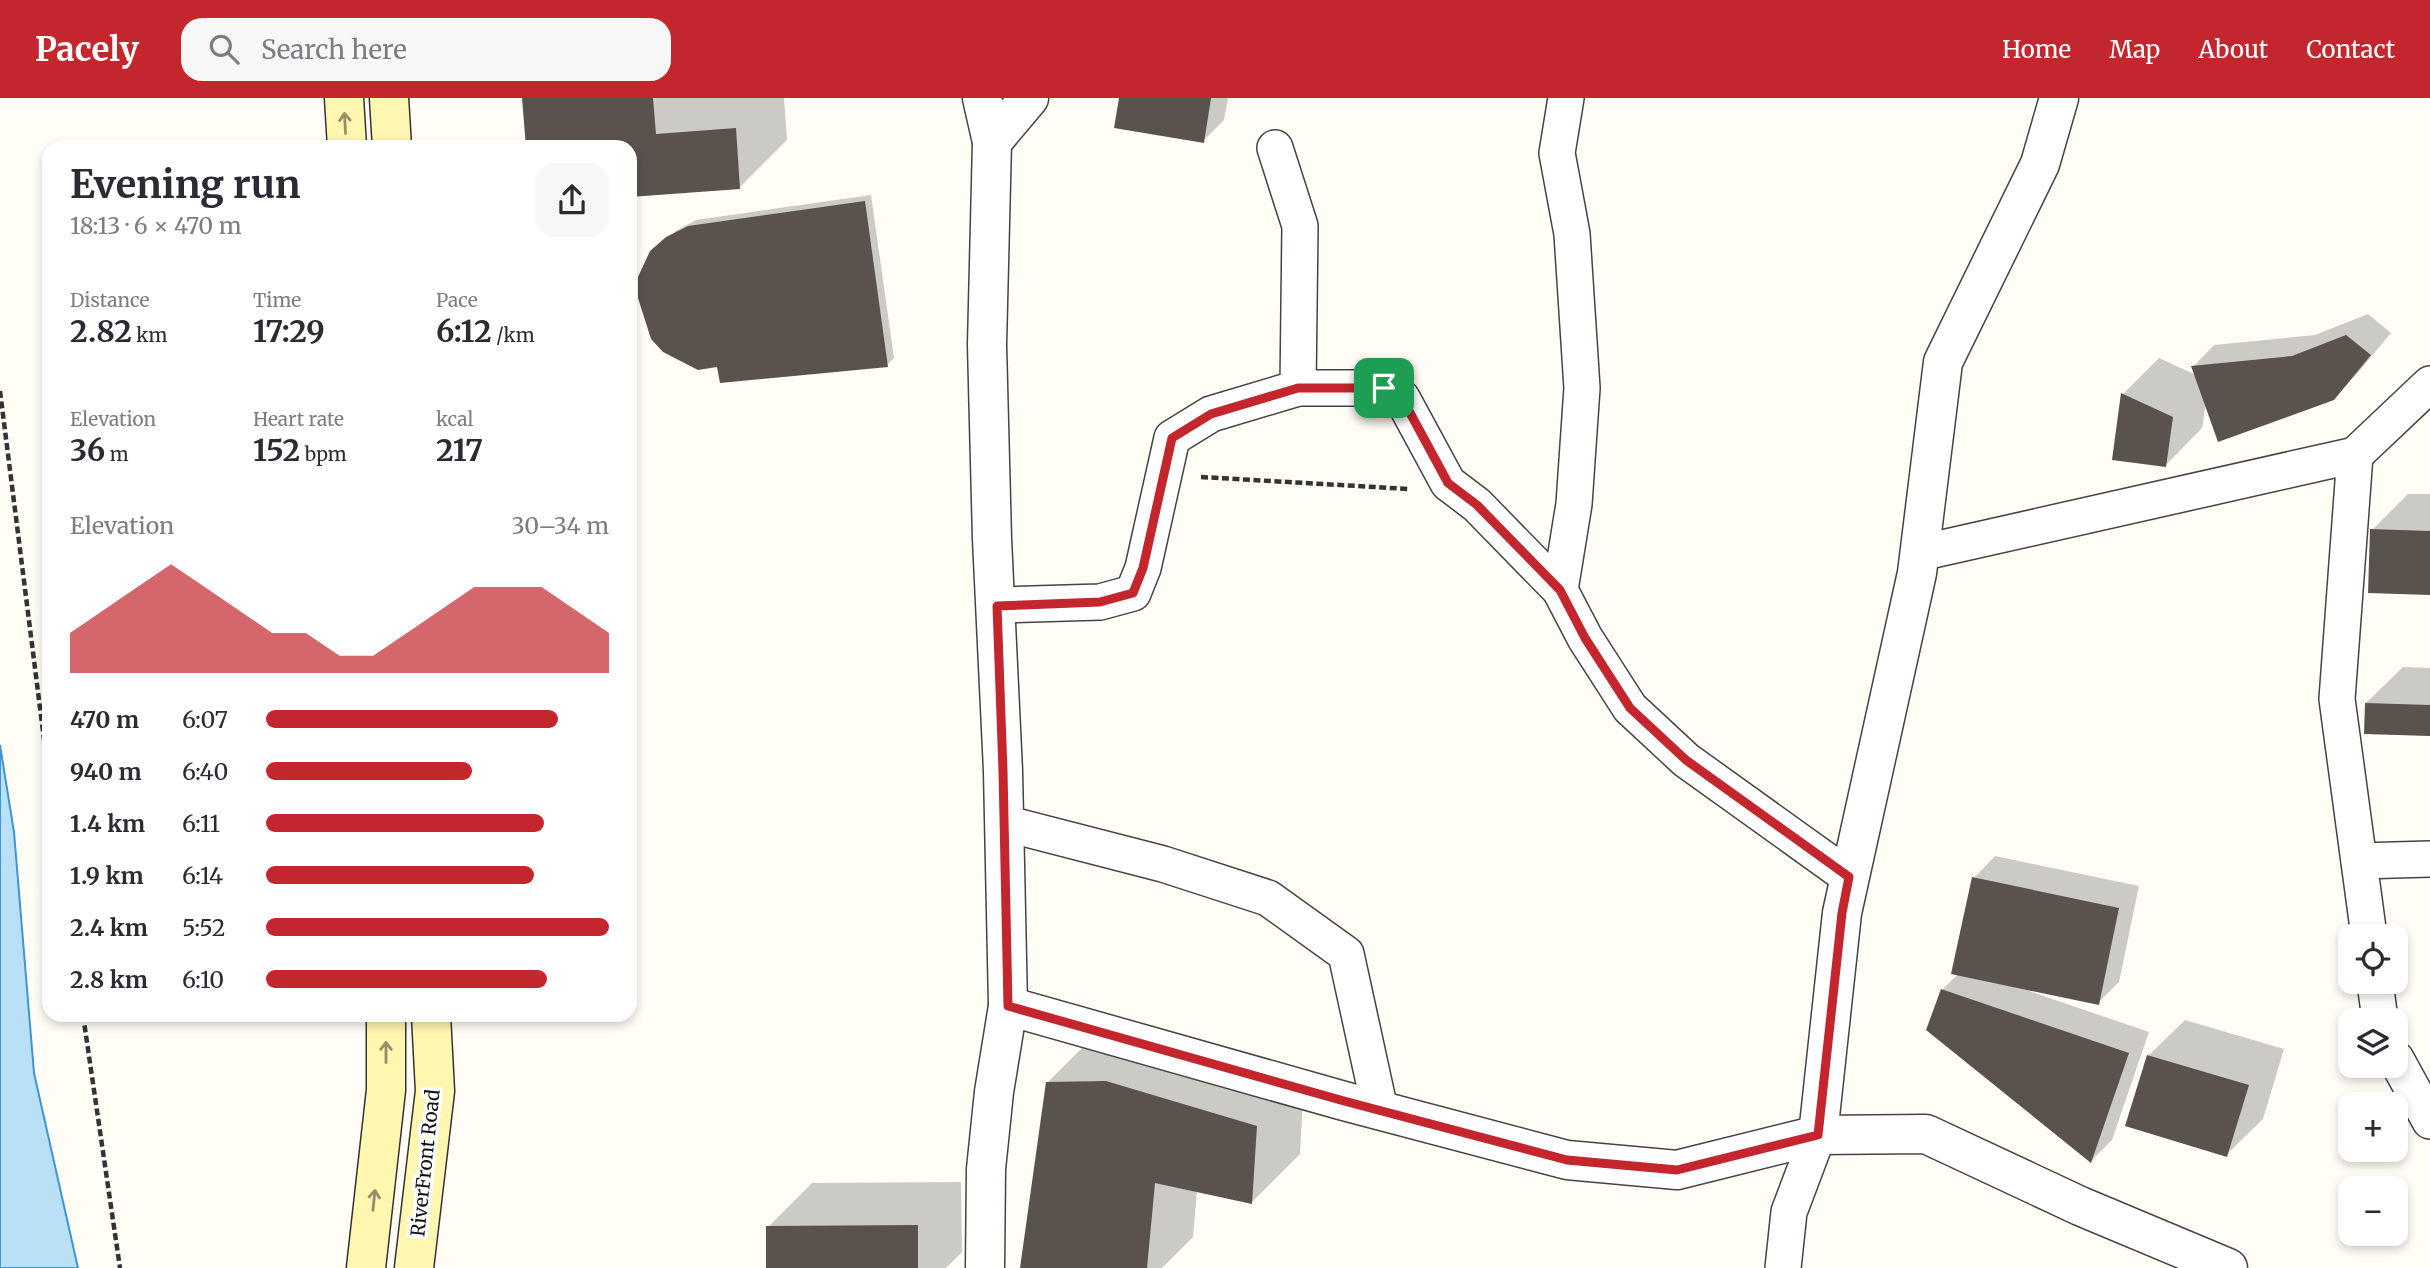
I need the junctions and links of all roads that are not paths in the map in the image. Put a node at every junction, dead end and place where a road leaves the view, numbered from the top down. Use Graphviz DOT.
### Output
graph roads {
  1 [pos="344,98"];
  2 [pos="390,98"];
  3 [pos="982,98"];
  4 [pos="1028,98"];
  5 [pos="1566,98"];
  6 [pos="2059,98"];
  7 [pos="347,140"];
  8 [pos="392,140"];
  9 [pos="992,142"];
  10 [pos="1275,148"];
  11 [pos="2430,384"];
  12 [pos="1298,388"];
  13 [pos="2355,455"];
  14 [pos="1920,553"];
  15 [pos="1560,590"];
  16 [pos="997,606"];
  17 [pos="1004,823"];
  18 [pos="2430,859"];
  19 [pos="2359,861"];
  20 [pos="1849,877"];
  21 [pos="2367,924"];
  22 [pos="1008,1006"];
  23 [pos="386,1022"];
  24 [pos="431,1022"];
  25 [pos="2406,1078"];
  26 [pos="1380,1110"];
  27 [pos="2430,1121"];
  28 [pos="1818,1135"];
  29 [pos="2208,1264"];
  30 [pos="366,1268"];
  31 [pos="414,1268"];
  32 [pos="985,1268"];
  33 [pos="1783,1268"];
  7 -- 1 [label="main road, one-way"];
  2 -- 8 [label="main road"];
  3 -- 9 [label="street"];
  4 -- 9 [label="street"];
  5 -- 15 [label="street"];
  6 -- 14 [label="street"];
  9 -- 16 [label="street"];
  10 -- 12 [label="street"];
  11 -- 13 [label="street"];
  12 -- 15 [label="street"];
  12 -- 16 [label="street"];
  13 -- 14 [label="street"];
  13 -- 19 [label="street"];
  14 -- 20 [label="street"];
  15 -- 20 [label="street"];
  16 -- 17 [label="street"];
  17 -- 22 [label="street"];
  17 -- 26 [label="street"];
  18 -- 19 [label="street"];
  19 -- 21 [label="street"];
  20 -- 28 [label="street"];
  22 -- 26 [label="street"];
  22 -- 32 [label="street"];
  30 -- 23 [label="main road, one-way"];
  24 -- 31 [label="main road, RiverFront Road"];
  25 -- 27 [label="street"];
  26 -- 28 [label="street"];
  28 -- 29 [label="street"];
  28 -- 33 [label="street"];
}
